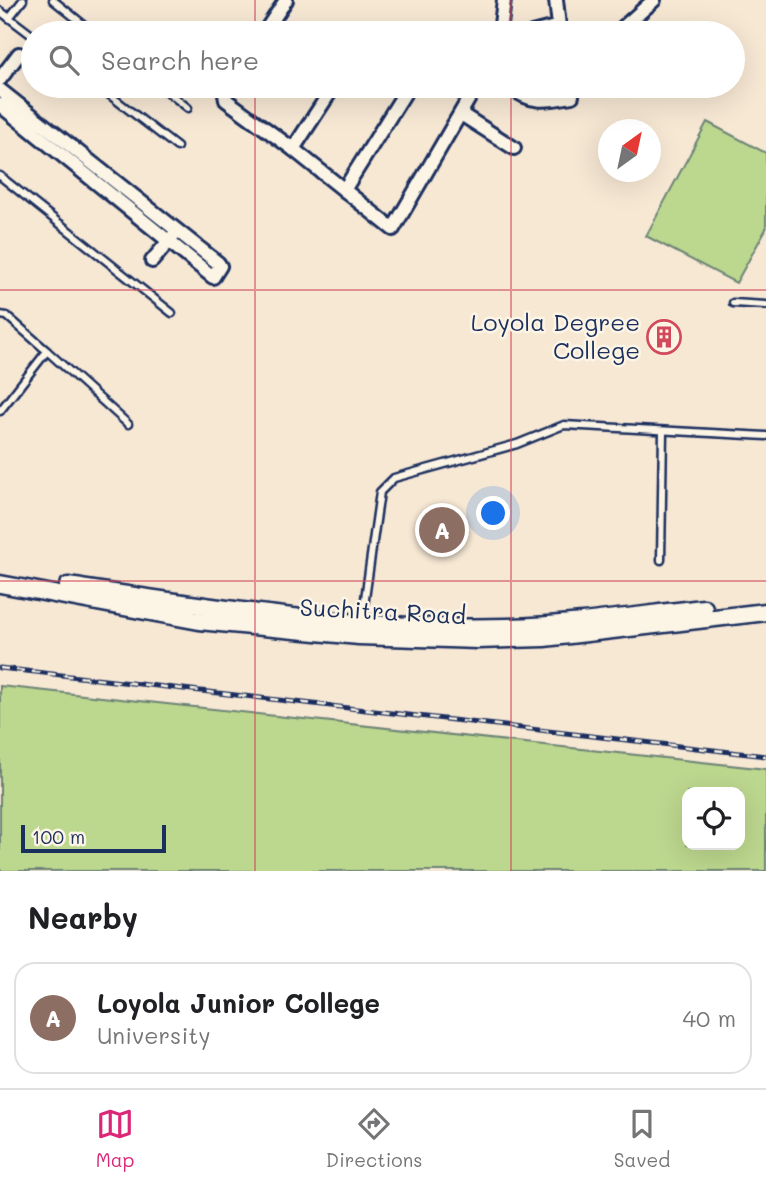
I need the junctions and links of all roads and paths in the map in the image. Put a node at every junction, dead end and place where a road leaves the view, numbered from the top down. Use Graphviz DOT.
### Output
graph roads {
  1 [pos="23,0"];
  2 [pos="52,0"];
  3 [pos="286,0"];
  4 [pos="504,0"];
  5 [pos="556,0"];
  6 [pos="654,0"];
  7 [pos="0,10"];
  8 [pos="9,18"];
  9 [pos="79,21"];
  10 [pos="272,21"];
  11 [pos="501,21"];
  12 [pos="558,21"];
  13 [pos="630,21"];
  14 [pos="21,27"];
  15 [pos="19,54"];
  16 [pos="0,79"];
  17 [pos="0,90"];
  18 [pos="114,98"];
  19 [pos="175,98"];
  20 [pos="226,98"];
  21 [pos="326,98"];
  22 [pos="402,98"];
  23 [pos="470,98"];
  24 [pos="530,98"];
  25 [pos="562,98"];
  26 [pos="0,104"];
  27 [pos="188,108"];
  28 [pos="461,114"];
  29 [pos="177,146"];
  30 [pos="514,148"];
  31 [pos="293,149"];
  32 [pos="0,176"];
  33 [pos="344,190"];
  34 [pos="127,199"];
  35 [pos="178,230"];
  36 [pos="169,240"];
  37 [pos="152,261"];
  38 [pos="733,303"];
  39 [pos="766,305"];
  40 [pos="172,313"];
  41 [pos="0,315"];
  42 [pos="47,351"];
  43 [pos="0,411"];
  44 [pos="128,424"];
  45 [pos="663,430"];
  46 [pos="766,436"];
  47 [pos="661,560"];
  48 [pos="0,575"];
  49 [pos="0,584"];
  50 [pos="128,601"];
  51 [pos="766,601"];
  52 [pos="766,612"];
  53 [pos="361,624"];
  1 -- 8 [label="lane"];
  2 -- 9 [label="lane"];
  3 -- 10 [label="street"];
  4 -- 11 [label="street"];
  5 -- 12 [label="street"];
  6 -- 13 [label="street"];
  7 -- 8 [label="lane"];
  8 -- 14 [label="lane"];
  15 -- 16 [label="street"];
  17 -- 34 [label="street"];
  18 -- 29 [label="lane"];
  19 -- 27 [label="lane"];
  20 -- 31 [label="street"];
  21 -- 31 [label="street"];
  22 -- 33 [label="street"];
  23 -- 28 [label="street"];
  24 -- 25 [label="street"];
  26 -- 34 [label="street"];
  28 -- 30 [label="street"];
  28 -- 33 [label="street"];
  31 -- 33 [label="street"];
  32 -- 40 [label="lane"];
  34 -- 35 [label="street"];
  34 -- 36 [label="street"];
  35 -- 36 [label="street"];
  35 -- 36 [label="street"];
  36 -- 37 [label="street"];
  38 -- 39 [label="lane"];
  41 -- 42 [label="lane"];
  42 -- 43 [label="lane"];
  42 -- 44 [label="lane"];
  45 -- 46 [label="lane"];
  45 -- 47 [label="lane"];
  45 -- 53 [label="lane"];
  48 -- 50 [label="main road, Suchitra Road"];
  49 -- 50 [label="main road, Suchitra Road"];
  50 -- 52 [label="main road, Suchitra Road"];
  50 -- 53 [label="main road, Suchitra Road"];
  51 -- 53 [label="main road, Suchitra Road"];
}
